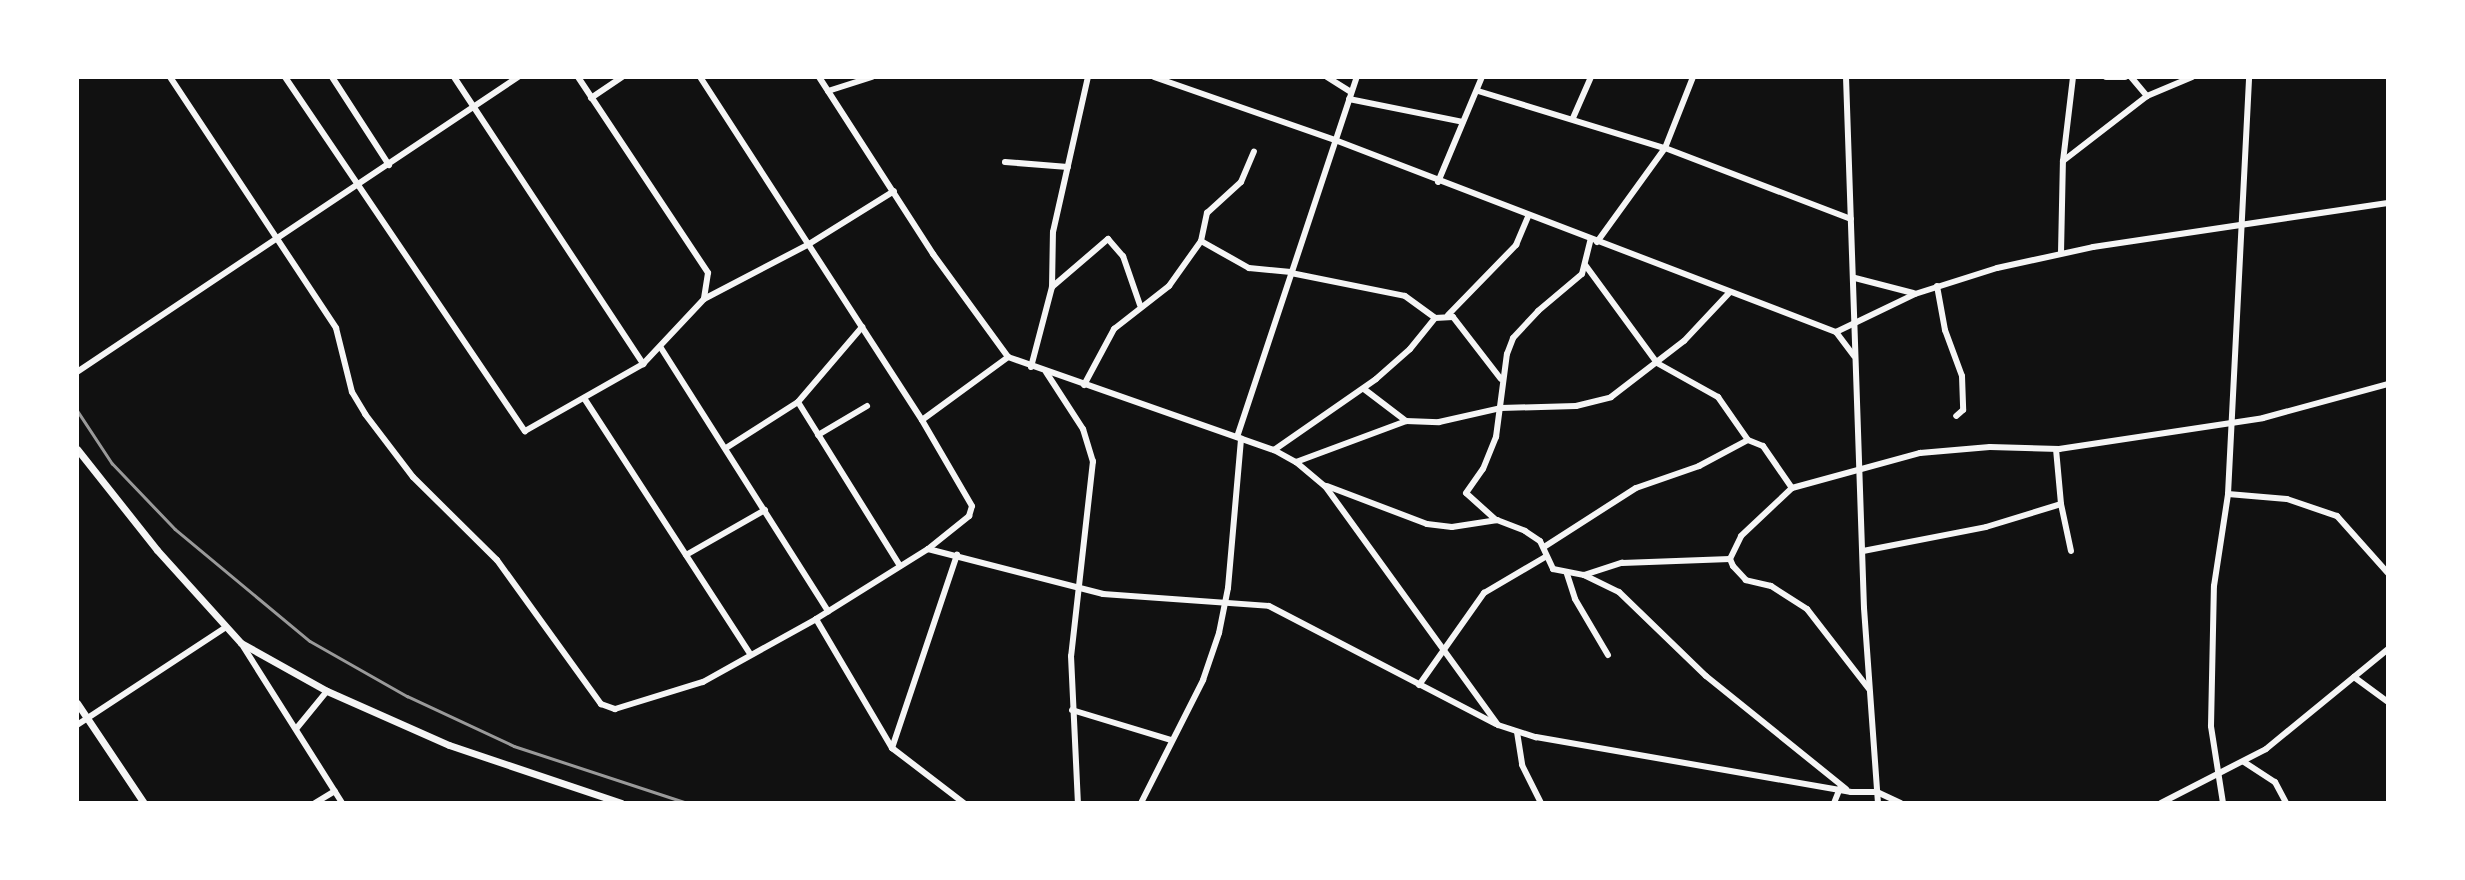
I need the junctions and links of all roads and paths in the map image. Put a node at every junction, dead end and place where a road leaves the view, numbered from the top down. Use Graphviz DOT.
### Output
graph roads {
  1 [pos="170,77"];
  2 [pos="285,77"];
  3 [pos="332,77"];
  4 [pos="454,77"];
  5 [pos="518,77"];
  6 [pos="578,77"];
  7 [pos="622,77"];
  8 [pos="700,77"];
  9 [pos="819,77"];
  10 [pos="872,77"];
  11 [pos="1088,77"];
  12 [pos="1154,77"];
  13 [pos="1327,77"];
  14 [pos="1357,77"];
  15 [pos="1482,77"];
  16 [pos="1693,77"];
  17 [pos="1846,77"];
  18 [pos="2073,77"];
  19 [pos="2106,77"];
  20 [pos="2125,77"];
  21 [pos="2131,77"];
  22 [pos="2192,77"];
  23 [pos="2249,77"];
  24 [pos="1587,79"];
  25 [pos="828,91"];
  26 [pos="1478,91"];
  27 [pos="1350,96"];
  28 [pos="2147,96"];
  29 [pos="591,98"];
  30 [pos="474,107"];
  31 [pos="1573,118"];
  32 [pos="1463,121"];
  33 [pos="1335,140"];
  34 [pos="1665,148"];
  35 [pos="1254,152"];
  36 [pos="2063,161"];
  37 [pos="1005,162"];
  38 [pos="390,165"];
  39 [pos="1068,167"];
  40 [pos="1438,182"];
  41 [pos="358,186"];
  42 [pos="894,191"];
  43 [pos="2388,203"];
  44 [pos="1528,216"];
  45 [pos="1852,219"];
  46 [pos="2239,227"];
  47 [pos="277,239"];
  48 [pos="1594,240"];
  49 [pos="1201,242"];
  50 [pos="809,244"];
  51 [pos="2061,253"];
  52 [pos="1586,266"];
  53 [pos="1291,272"];
  54 [pos="1855,278"];
  55 [pos="1937,286"];
  56 [pos="1052,287"];
  57 [pos="1730,292"];
  58 [pos="1915,293"];
  59 [pos="704,299"];
  60 [pos="1140,305"];
  61 [pos="1448,315"];
  62 [pos="1435,318"];
  63 [pos="1856,319"];
  64 [pos="862,327"];
  65 [pos="1836,332"];
  66 [pos="661,348"];
  67 [pos="1854,356"];
  68 [pos="1008,357"];
  69 [pos="1657,363"];
  70 [pos="643,364"];
  71 [pos="1031,367"];
  72 [pos="77,372"];
  73 [pos="1046,372"];
  74 [pos="1501,379"];
  75 [pos="2388,384"];
  76 [pos="1084,385"];
  77 [pos="1364,389"];
  78 [pos="584,398"];
  79 [pos="798,402"];
  80 [pos="867,406"];
  81 [pos="1501,408"];
  82 [pos="1956,416"];
  83 [pos="922,420"];
  84 [pos="1406,421"];
  85 [pos="2231,423"];
  86 [pos="818,435"];
  87 [pos="1239,438"];
  88 [pos="1748,440"];
  89 [pos="726,448"];
  90 [pos="2056,449"];
  91 [pos="77,450"];
  92 [pos="1275,450"];
  93 [pos="1296,462"];
  94 [pos="1860,469"];
  95 [pos="1325,486"];
  96 [pos="1792,488"];
  97 [pos="2228,494"];
  98 [pos="2062,504"];
  99 [pos="765,510"];
  100 [pos="1497,520"];
  101 [pos="1544,548"];
  102 [pos="928,549"];
  103 [pos="1863,551"];
  104 [pos="2071,551"];
  105 [pos="686,555"];
  106 [pos="957,555"];
  107 [pos="1545,556"];
  108 [pos="1730,559"];
  109 [pos="900,566"];
  110 [pos="2388,573"];
  111 [pos="1566,575"];
  112 [pos="1584,575"];
  113 [pos="1076,586"];
  114 [pos="1225,601"];
  115 [pos="828,611"];
  116 [pos="816,619"];
  117 [pos="226,627"];
  118 [pos="241,643"];
  119 [pos="2388,649"];
  120 [pos="1446,651"];
  121 [pos="750,654"];
  122 [pos="1608,655"];
  123 [pos="2354,677"];
  124 [pos="1419,685"];
  125 [pos="1869,690"];
  126 [pos="327,691"];
  127 [pos="2388,702"];
  128 [pos="77,703"];
  129 [pos="1072,710"];
  130 [pos="87,718"];
  131 [pos="77,725"];
  132 [pos="1498,725"];
  133 [pos="296,729"];
  134 [pos="1517,732"];
  135 [pos="1171,740"];
  136 [pos="892,748"];
  137 [pos="2244,762"];
  138 [pos="2216,774"];
  139 [pos="1840,789"];
  140 [pos="335,791"];
  141 [pos="1851,792"];
  142 [pos="1877,792"];
  143 [pos="144,803"];
  144 [pos="315,803"];
  145 [pos="342,803"];
  146 [pos="621,803"];
  147 [pos="964,803"];
  148 [pos="1079,803"];
  149 [pos="1141,803"];
  150 [pos="1541,803"];
  151 [pos="1834,803"];
  152 [pos="1878,803"];
  153 [pos="1901,803"];
  154 [pos="2161,803"];
  155 [pos="2222,803"];
  156 [pos="2286,803"];
  1 -- 47 [label="street"];
  2 -- 41 [label="street"];
  3 -- 38 [label="street"];
  4 -- 30 [label="street"];
  5 -- 30 [label="street"];
  6 -- 29 [label="street"];
  7 -- 29 [label="street"];
  8 -- 50 [label="street"];
  9 -- 25 [label="street"];
  10 -- 25 [label="street"];
  11 -- 39 [label="street"];
  12 -- 33 [label="street"];
  13 -- 27 [label="street"];
  14 -- 27 [label="street"];
  15 -- 26 [label="street"];
  16 -- 34 [label="street"];
  17 -- 45 [label="street"];
  18 -- 36 [label="street"];
  19 -- 20 [label="street"];
  21 -- 28 [label="street"];
  22 -- 28 [label="street"];
  23 -- 46 [label="street"];
  24 -- 31 [label="street"];
  25 -- 42 [label="street"];
  26 -- 31 [label="street"];
  26 -- 32 [label="street"];
  27 -- 32 [label="street"];
  27 -- 33 [label="street"];
  28 -- 36 [label="street"];
  29 -- 59 [label="street"];
  30 -- 38 [label="street"];
  30 -- 70 [label="street"];
  31 -- 34 [label="street"];
  32 -- 40 [label="street"];
  33 -- 40 [label="street"];
  33 -- 53 [label="street"];
  34 -- 45 [label="street"];
  34 -- 48 [label="street"];
  35 -- 49 [label="street"];
  36 -- 51 [label="street"];
  37 -- 39 [label="street"];
  38 -- 41 [label="street"];
  39 -- 56 [label="street"];
  40 -- 44 [label="street"];
  41 -- 47 [label="street"];
  41 -- 78 [label="street"];
  42 -- 50 [label="street"];
  42 -- 68 [label="street"];
  43 -- 46 [label="street"];
  44 -- 48 [label="street"];
  44 -- 61 [label="street"];
  45 -- 54 [label="street"];
  46 -- 51 [label="street"];
  46 -- 85 [label="street"];
  47 -- 72 [label="street"];
  47 -- 121 [label="street"];
  48 -- 52 [label="street"];
  48 -- 57 [label="street"];
  49 -- 53 [label="street"];
  49 -- 60 [label="street"];
  50 -- 59 [label="street"];
  50 -- 64 [label="street"];
  51 -- 55 [label="street"];
  52 -- 69 [label="street"];
  52 -- 74 [label="street"];
  53 -- 62 [label="street"];
  53 -- 87 [label="street"];
  54 -- 58 [label="street"];
  54 -- 63 [label="street"];
  55 -- 58 [label="street"];
  55 -- 82 [label="street"];
  56 -- 60 [label="street"];
  56 -- 71 [label="street"];
  57 -- 65 [label="street"];
  57 -- 69 [label="street"];
  58 -- 63 [label="street"];
  59 -- 66 [label="street"];
  60 -- 76 [label="street"];
  61 -- 62 [label="street"];
  61 -- 74 [label="street"];
  62 -- 77 [label="street"];
  63 -- 65 [label="street"];
  63 -- 67 [label="street"];
  64 -- 79 [label="street"];
  64 -- 83 [label="street"];
  65 -- 67 [label="street"];
  66 -- 70 [label="street"];
  66 -- 89 [label="street"];
  67 -- 94 [label="street"];
  68 -- 71 [label="street"];
  68 -- 83 [label="street"];
  69 -- 81 [label="street"];
  69 -- 88 [label="street"];
  70 -- 78 [label="street"];
  71 -- 73 [label="street"];
  73 -- 76 [label="street"];
  73 -- 113 [label="street"];
  74 -- 81 [label="street"];
  75 -- 85 [label="street"];
  76 -- 87 [label="street"];
  77 -- 84 [label="street"];
  77 -- 92 [label="street"];
  78 -- 105 [label="street"];
  79 -- 86 [label="street"];
  79 -- 89 [label="street"];
  80 -- 86 [label="street"];
  81 -- 84 [label="street"];
  81 -- 100 [label="street"];
  83 -- 102 [label="street"];
  84 -- 93 [label="street"];
  85 -- 90 [label="street"];
  85 -- 97 [label="street"];
  86 -- 109 [label="street"];
  87 -- 92 [label="street"];
  87 -- 114 [label="street"];
  88 -- 96 [label="street"];
  88 -- 101 [label="street"];
  89 -- 99 [label="street"];
  90 -- 94 [label="street"];
  90 -- 98 [label="street"];
  91 -- 117 [label="street"];
  92 -- 93 [label="street"];
  93 -- 95 [label="street"];
  94 -- 96 [label="street"];
  94 -- 103 [label="street"];
  95 -- 100 [label="street"];
  95 -- 120 [label="street"];
  96 -- 108 [label="street"];
  97 -- 110 [label="street"];
  97 -- 138 [label="street"];
  98 -- 103 [label="street"];
  98 -- 104 [label="street"];
  99 -- 105 [label="street"];
  99 -- 115 [label="street"];
  100 -- 101 [label="street"];
  101 -- 107 [label="street"];
  102 -- 106 [label="street"];
  102 -- 109 [label="street"];
  103 -- 125 [label="street"];
  105 -- 121 [label="street"];
  106 -- 113 [label="street"];
  106 -- 136 [label="street"];
  107 -- 111 [label="street"];
  107 -- 120 [label="street"];
  108 -- 112 [label="street"];
  108 -- 125 [label="street"];
  109 -- 115 [label="street"];
  111 -- 112 [label="street"];
  111 -- 122 [label="street"];
  112 -- 141 [label="street"];
  113 -- 114 [label="street"];
  113 -- 129 [label="street"];
  114 -- 124 [label="street"];
  114 -- 135 [label="street"];
  115 -- 116 [label="street"];
  116 -- 121 [label="street"];
  116 -- 136 [label="street"];
  117 -- 118 [label="street"];
  117 -- 130 [label="street"];
  118 -- 126 [label="street"];
  118 -- 133 [label="street"];
  119 -- 123 [label="street"];
  120 -- 124 [label="street"];
  120 -- 132 [label="street"];
  123 -- 127 [label="street"];
  123 -- 137 [label="street"];
  124 -- 132 [label="street"];
  125 -- 142 [label="street"];
  126 -- 133 [label="street"];
  126 -- 146 [label="street"];
  128 -- 130 [label="street"];
  129 -- 135 [label="street"];
  129 -- 148 [label="street"];
  130 -- 131 [label="street"];
  130 -- 143 [label="street"];
  132 -- 134 [label="street"];
  133 -- 140 [label="street"];
  134 -- 139 [label="street"];
  134 -- 150 [label="street"];
  135 -- 149 [label="street"];
  136 -- 147 [label="street"];
  137 -- 138 [label="street"];
  137 -- 156 [label="street"];
  138 -- 154 [label="street"];
  138 -- 155 [label="street"];
  139 -- 141 [label="street"];
  139 -- 151 [label="street"];
  140 -- 144 [label="street"];
  140 -- 145 [label="street"];
  141 -- 142 [label="street"];
  142 -- 152 [label="street"];
  142 -- 153 [label="street"];
}
